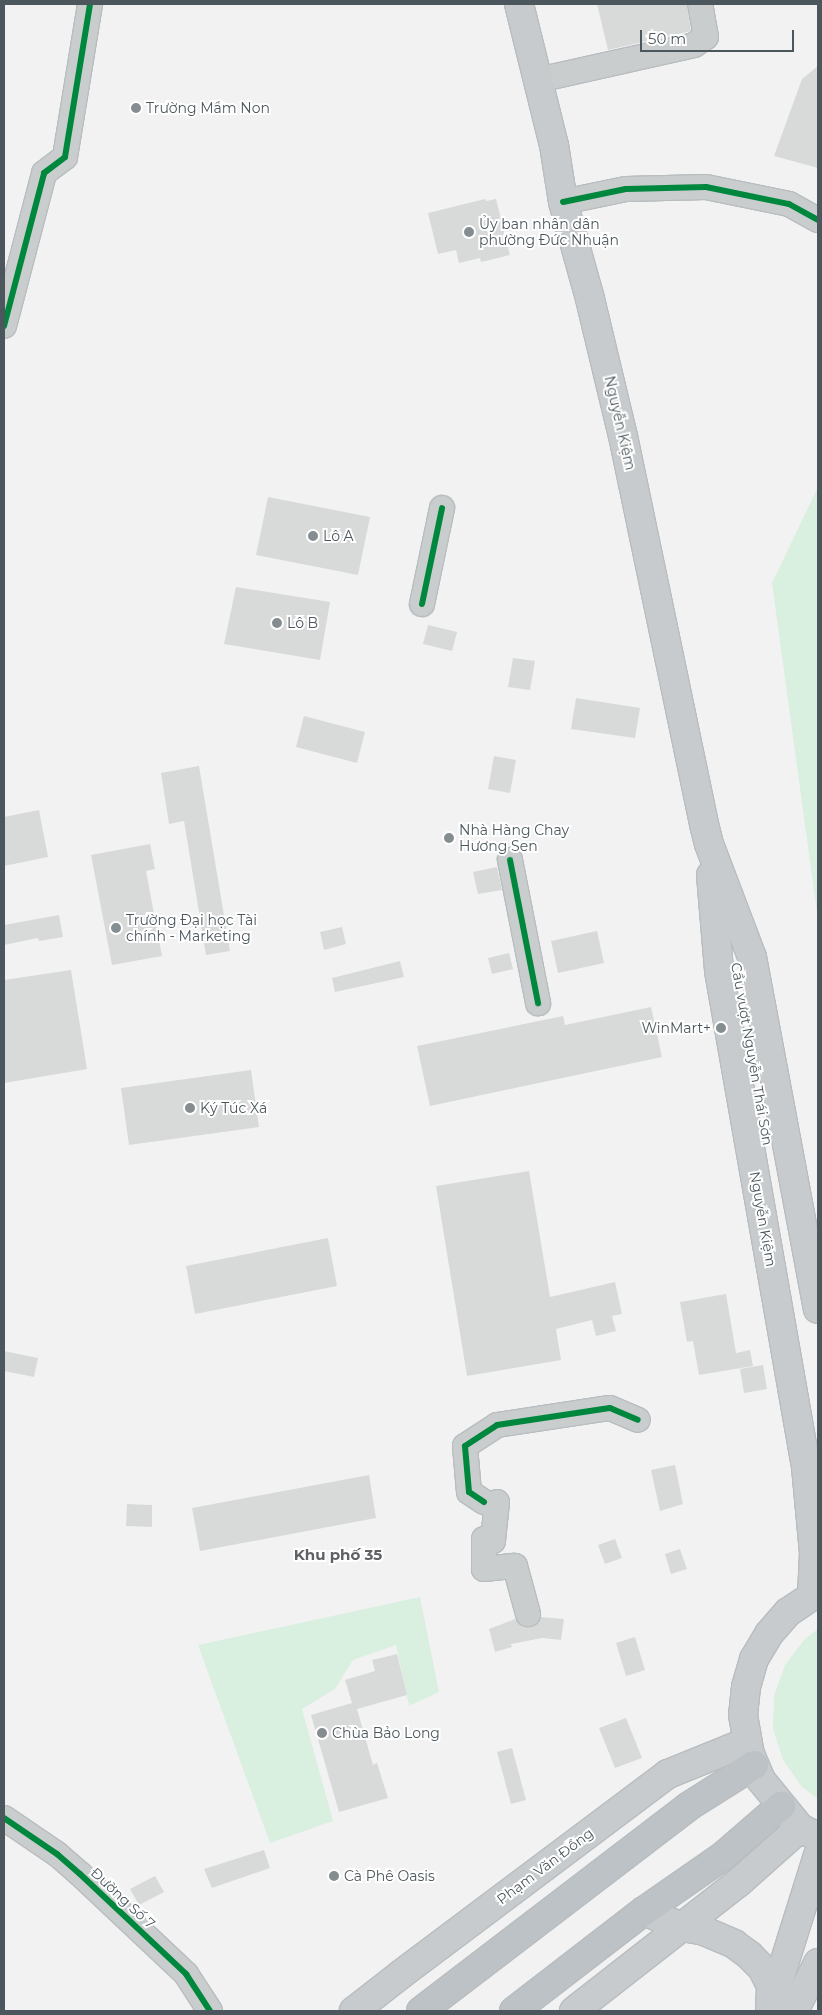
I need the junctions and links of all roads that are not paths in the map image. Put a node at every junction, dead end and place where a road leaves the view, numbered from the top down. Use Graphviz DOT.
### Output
graph roads {
  1 [pos="90,4"];
  2 [pos="520,4"];
  3 [pos="700,4"];
  4 [pos="538,80"];
  5 [pos="563,202"];
  6 [pos="818,220"];
  7 [pos="4,326"];
  8 [pos="442,508"];
  9 [pos="422,604"];
  10 [pos="709,844"];
  11 [pos="510,860"];
  12 [pos="538,1004"];
  13 [pos="818,1309"];
  14 [pos="638,1420"];
  15 [pos="818,1444"];
  16 [pos="815,1593"];
  17 [pos="528,1614"];
  18 [pos="751,1754"];
  19 [pos="781,1806"];
  20 [pos="4,1818"];
  21 [pos="809,1832"];
  22 [pos="818,1855"];
  23 [pos="810,1908"];
  24 [pos="644,1911"];
  25 [pos="682,1926"];
  26 [pos="818,1944"];
  27 [pos="813,1973"];
  28 [pos="210,2011"];
  29 [pos="354,2011"];
  30 [pos="421,2011"];
  31 [pos="514,2011"];
  32 [pos="574,2011"];
  33 [pos="770,2011"];
  34 [pos="794,2011"];
  1 -- 7 [label="street"];
  2 -- 4 [label="main road, Nguyễn Kiệm"];
  3 -- 4 [label="street"];
  4 -- 5 [label="main road, Nguyễn Kiệm"];
  5 -- 6 [label="street"];
  5 -- 10 [label="main road, Nguyễn Kiệm"];
  8 -- 9 [label="street"];
  10 -- 13 [label="main road, Nguyễn Kiệm"];
  10 -- 15 [label="main road, Cầu vượt Nguyễn Thái Sơn"];
  10 -- 16 [label="main road, Nguyễn Kiệm"];
  11 -- 12 [label="street"];
  14 -- 17 [label="street"];
  16 -- 18 [label="main road"];
  18 -- 19 [label="main road"];
  18 -- 29 [label="main road, Phạm Văn Đồng"];
  18 -- 30 [label="highway"];
  19 -- 21 [label="main road"];
  19 -- 24 [label="highway"];
  20 -- 28 [label="street, Đường Số 7"];
  21 -- 25 [label="main road"];
  22 -- 23 [label="main road"];
  23 -- 33 [label="main road"];
  24 -- 25 [label="main road"];
  24 -- 31 [label="highway"];
  25 -- 32 [label="main road"];
  25 -- 33 [label="main road"];
  26 -- 27 [label="main road"];
  27 -- 34 [label="main road"];
}
